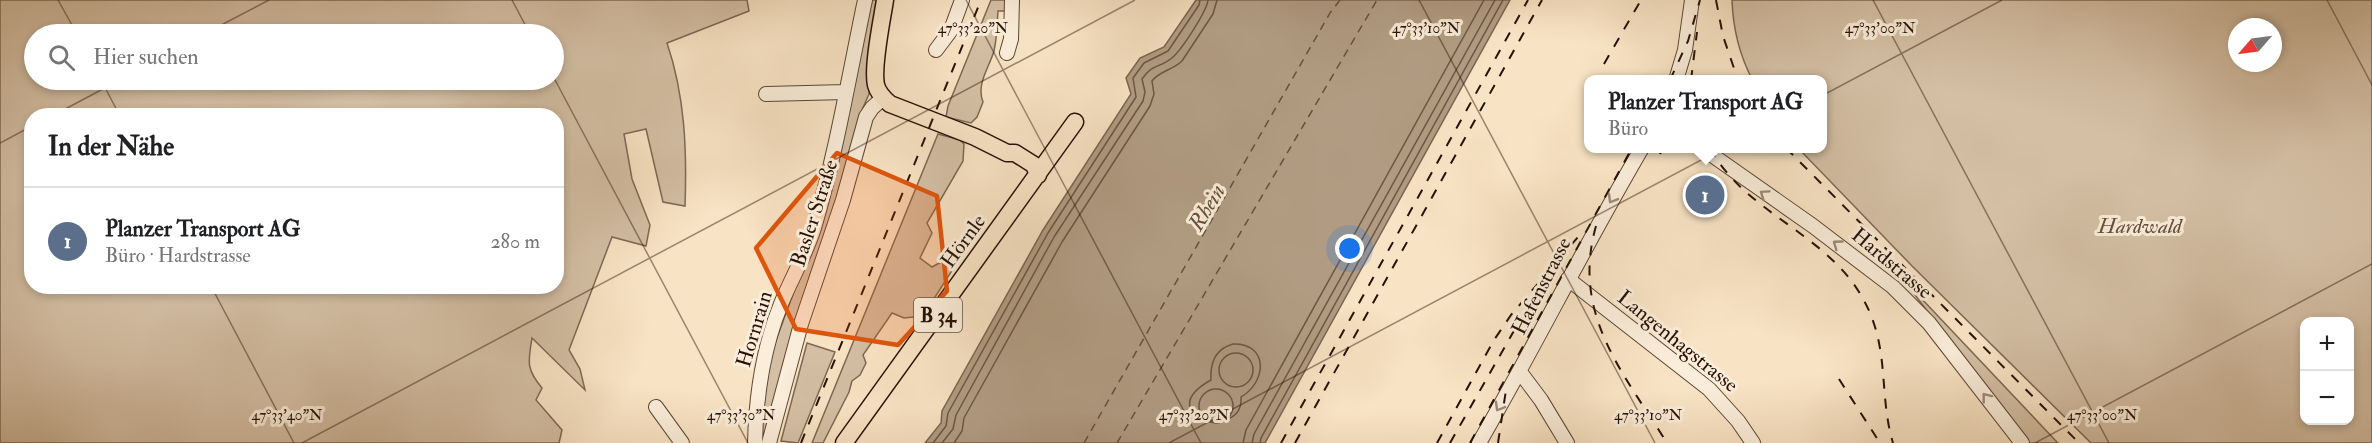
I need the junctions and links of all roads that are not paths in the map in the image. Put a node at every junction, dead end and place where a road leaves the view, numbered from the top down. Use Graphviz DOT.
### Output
graph roads {
  1 [pos="865,0"];
  2 [pos="885,0"];
  3 [pos="962,0"];
  4 [pos="1012,0"];
  5 [pos="1692,0"];
  6 [pos="936,50"];
  7 [pos="1007,53"];
  8 [pos="1678,75"];
  9 [pos="846,92"];
  10 [pos="766,94"];
  11 [pos="883,98"];
  12 [pos="1076,122"];
  13 [pos="1060,145"];
  14 [pos="1639,153"];
  15 [pos="1709,153"];
  16 [pos="1014,154"];
  17 [pos="1034,181"];
  18 [pos="1568,279"];
  19 [pos="1520,372"];
  20 [pos="656,407"];
  21 [pos="682,443"];
  22 [pos="755,443"];
  23 [pos="769,443"];
  24 [pos="844,443"];
  25 [pos="1479,443"];
  26 [pos="1567,443"];
  27 [pos="1753,443"];
  28 [pos="2022,443"];
  1 -- 9 [label="street, Hornrain"];
  2 -- 11 [label="main road"];
  3 -- 6 [label="street"];
  4 -- 7 [label="street"];
  5 -- 8 [label="street"];
  9 -- 10 [label="street"];
  9 -- 22 [label="street, Hornrain"];
  11 -- 16 [label="main road"];
  11 -- 23 [label="street, Basler Straße"];
  12 -- 13 [label="main road, B 34"];
  13 -- 16 [label="main road"];
  13 -- 17 [label="main road, B 34"];
  14 -- 18 [label="street, Hafenstrasse, one-way"];
  28 -- 15 [label="street, Hardstrasse, one-way"];
  16 -- 17 [label="main road"];
  17 -- 24 [label="main road, Hörnle / B 34"];
  18 -- 19 [label="street, Hafenstrasse"];
  18 -- 27 [label="street, Langenhagstrasse"];
  19 -- 25 [label="street, Hafenstrasse, one-way"];
  19 -- 26 [label="street"];
  20 -- 21 [label="street"];
}
